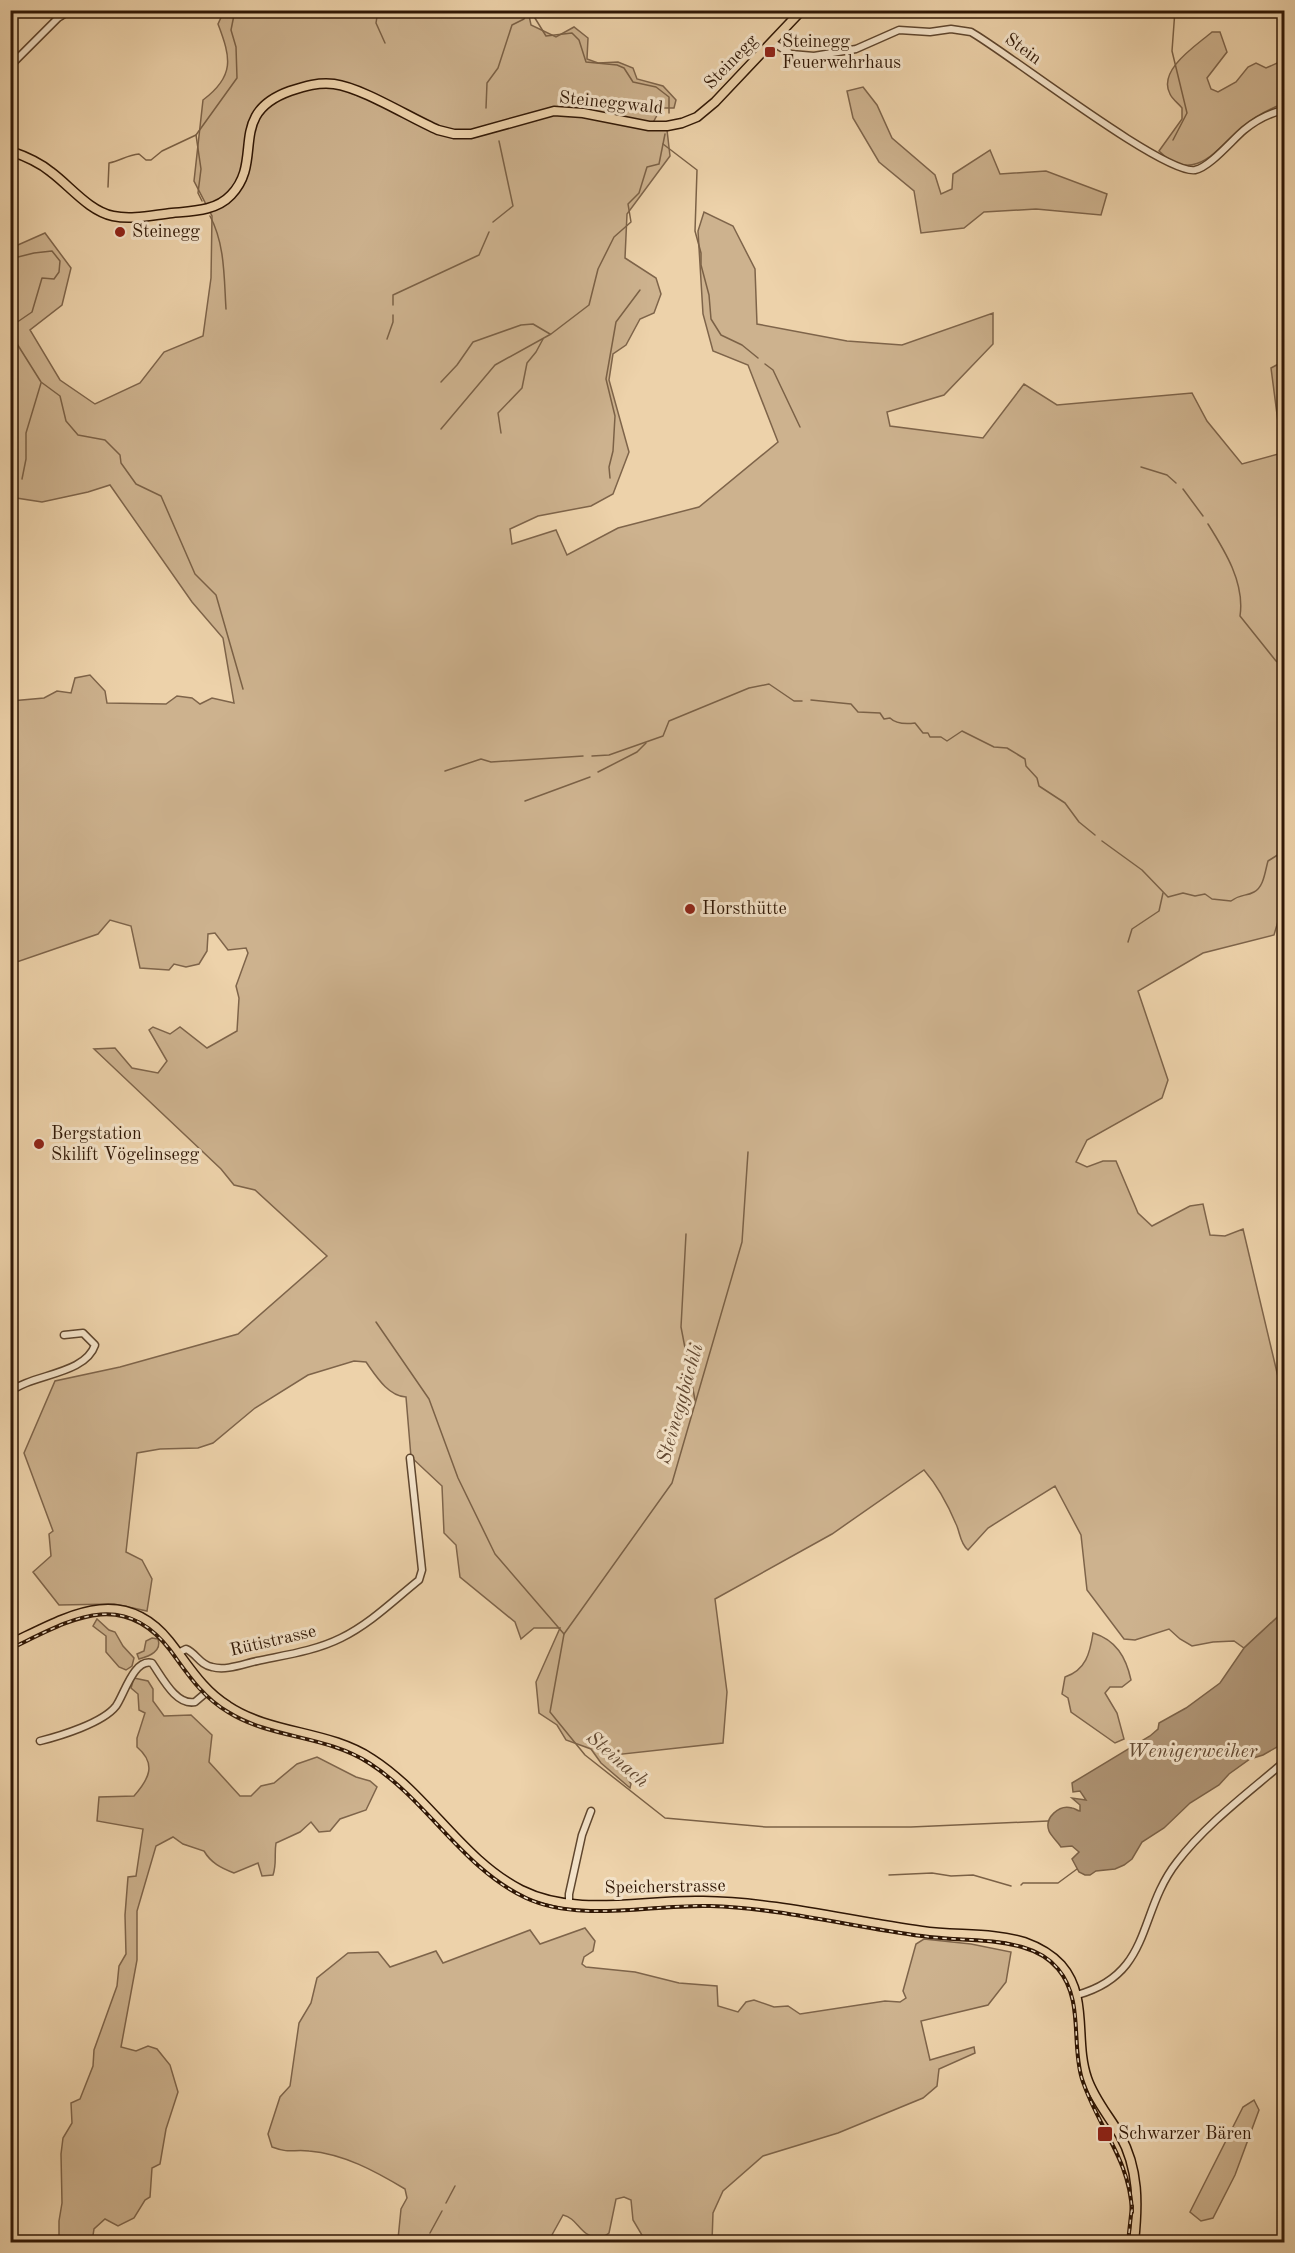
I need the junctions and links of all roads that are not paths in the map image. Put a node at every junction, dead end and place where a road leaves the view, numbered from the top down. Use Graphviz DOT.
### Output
graph roads {
  1 [pos="71,10"];
  2 [pos="802,10"];
  3 [pos="772,42"];
  4 [pos="10,66"];
  5 [pos="1284,110"];
  6 [pos="675,125"];
  7 [pos="10,151"];
  8 [pos="64,1335"];
  9 [pos="10,1392"];
  10 [pos="410,1458"];
  11 [pos="10,1644"];
  12 [pos="178,1653"];
  13 [pos="208,1690"];
  14 [pos="40,1741"];
  15 [pos="1284,1762"];
  16 [pos="591,1811"];
  17 [pos="569,1904"];
  18 [pos="1077,1995"];
  19 [pos="1134,2242"];
  1 -- 4 [label="street"];
  2 -- 3 [label="main road, Steinegg"];
  3 -- 5 [label="street, Stein"];
  3 -- 6 [label="main road, Steinegg"];
  6 -- 7 [label="main road, Steineggwald"];
  8 -- 9 [label="street"];
  10 -- 12 [label="street, Rütistrasse"];
  11 -- 12 [label="main road, Speicherstrasse"];
  12 -- 13 [label="main road, Speicherstrasse"];
  13 -- 14 [label="street"];
  13 -- 17 [label="main road, Speicherstrasse"];
  15 -- 18 [label="street"];
  16 -- 17 [label="street"];
  17 -- 18 [label="main road, Speicherstrasse"];
  18 -- 19 [label="main road, Speicherstrasse"];
}
